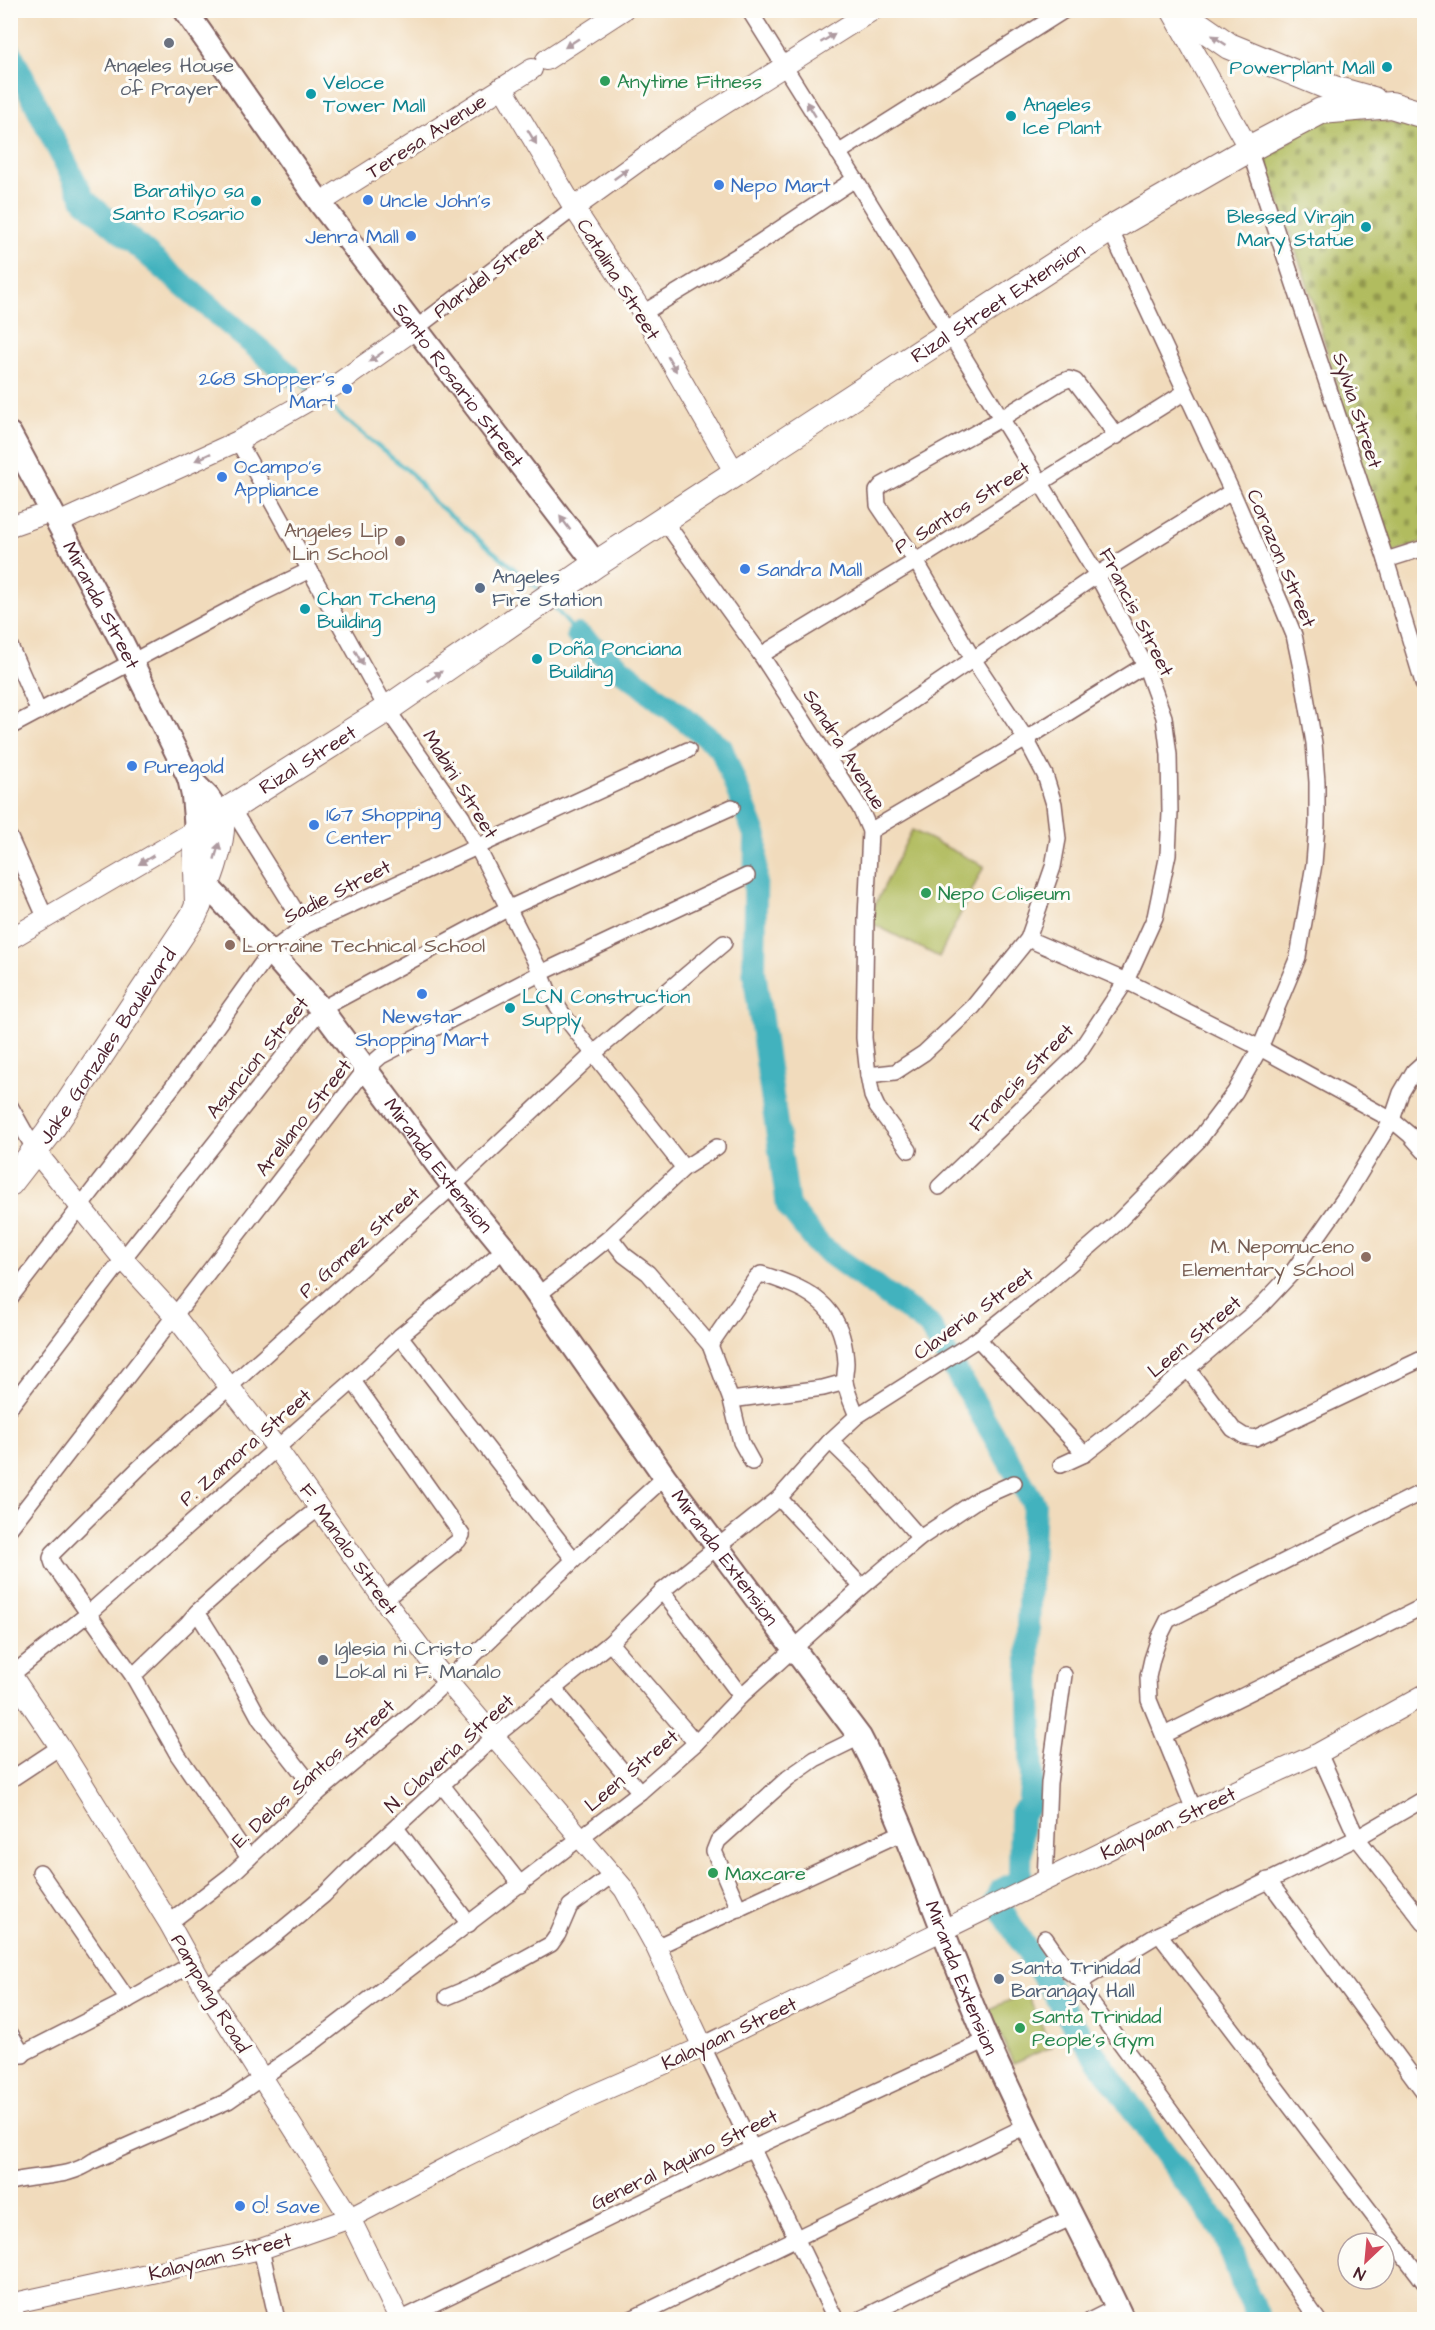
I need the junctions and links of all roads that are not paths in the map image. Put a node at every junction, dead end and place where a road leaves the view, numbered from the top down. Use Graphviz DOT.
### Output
graph roads {
  1 [pos="185,10"];
  2 [pos="623,10"];
  3 [pos="749,10"];
  4 [pos="873,10"];
  5 [pos="1065,10"];
  6 [pos="1171,10"];
  7 [pos="1176,10"];
  8 [pos="595,18"];
  9 [pos="784,66"];
  10 [pos="502,87"];
  11 [pos="1391,105"];
  12 [pos="1425,115"];
  13 [pos="1248,149"];
  14 [pos="838,153"];
  15 [pos="855,179"];
  16 [pos="320,203"];
  17 [pos="574,208"];
  18 [pos="1110,229"];
  19 [pos="643,314"];
  20 [pos="415,329"];
  21 [pos="949,333"];
  22 [pos="1185,392"];
  23 [pos="1002,418"];
  24 [pos="10,434"];
  25 [pos="1117,436"];
  26 [pos="238,441"];
  27 [pos="735,473"];
  28 [pos="1039,483"];
  29 [pos="1231,492"];
  30 [pos="54,517"];
  31 [pos="663,519"];
  32 [pos="10,526"];
  33 [pos="1425,548"];
  34 [pos="1386,560"];
  35 [pos="916,561"];
  36 [pos="596,564"];
  37 [pos="310,570"];
  38 [pos="1097,575"];
  39 [pos="10,646"];
  40 [pos="761,655"];
  41 [pos="974,659"];
  42 [pos="131,662"];
  43 [pos="1145,665"];
  44 [pos="1425,686"];
  45 [pos="387,709"];
  46 [pos="39,712"];
  47 [pos="10,728"];
  48 [pos="1026,739"];
  49 [pos="688,750"];
  50 [pos="829,757"];
  51 [pos="189,778"];
  52 [pos="732,807"];
  53 [pos="227,813"];
  54 [pos="196,830"];
  55 [pos="870,831"];
  56 [pos="10,838"];
  57 [pos="478,848"];
  58 [pos="747,876"];
  59 [pos="201,889"];
  60 [pos="507,909"];
  61 [pos="46,919"];
  62 [pos="305,926"];
  63 [pos="10,939"];
  64 [pos="1028,939"];
  65 [pos="724,944"];
  66 [pos="270,952"];
  67 [pos="541,973"];
  68 [pos="1126,981"];
  69 [pos="321,1009"];
  70 [pos="1260,1048"];
  71 [pos="593,1054"];
  72 [pos="1425,1062"];
  73 [pos="366,1070"];
  74 [pos="868,1075"];
  75 [pos="1235,1092"];
  76 [pos="10,1106"];
  77 [pos="1392,1120"];
  78 [pos="717,1147"];
  79 [pos="909,1150"];
  80 [pos="1425,1151"];
  81 [pos="36,1152"];
  82 [pos="684,1168"];
  83 [pos="10,1183"];
  84 [pos="453,1186"];
  85 [pos="939,1187"];
  86 [pos="81,1209"];
  87 [pos="610,1237"];
  88 [pos="505,1250"];
  89 [pos="123,1260"];
  90 [pos="537,1296"];
  91 [pos="10,1298"];
  92 [pos="174,1315"];
  93 [pos="400,1336"];
  94 [pos="978,1339"];
  95 [pos="710,1345"];
  96 [pos="1425,1358"];
  97 [pos="1186,1368"];
  98 [pos="352,1381"];
  99 [pos="845,1382"];
  100 [pos="229,1388"];
  101 [pos="731,1400"];
  102 [pos="10,1407"];
  103 [pos="857,1416"];
  104 [pos="830,1441"];
  105 [pos="276,1447"];
  106 [pos="1085,1454"];
  107 [pos="752,1462"];
  108 [pos="1061,1465"];
  109 [pos="665,1477"];
  110 [pos="1014,1483"];
  111 [pos="1425,1491"];
  112 [pos="779,1498"];
  113 [pos="319,1508"];
  114 [pos="10,1528"];
  115 [pos="920,1538"];
  116 [pos="718,1546"];
  117 [pos="574,1560"];
  118 [pos="862,1587"];
  119 [pos="662,1591"];
  120 [pos="384,1600"];
  121 [pos="1425,1606"];
  122 [pos="197,1612"];
  123 [pos="89,1613"];
  124 [pos="610,1643"];
  125 [pos="795,1649"];
  126 [pos="11,1675"];
  127 [pos="133,1676"];
  128 [pos="1064,1676"];
  129 [pos="446,1680"];
  130 [pos="554,1689"];
  131 [pos="1425,1695"];
  132 [pos="741,1696"];
  133 [pos="1164,1735"];
  134 [pos="860,1737"];
  135 [pos="493,1738"];
  136 [pos="696,1743"];
  137 [pos="60,1747"];
  138 [pos="1319,1753"];
  139 [pos="10,1780"];
  140 [pos="441,1784"];
  141 [pos="640,1792"];
  142 [pos="318,1794"];
  143 [pos="1425,1799"];
  144 [pos="1194,1810"];
  145 [pos="396,1828"];
  146 [pos="903,1832"];
  147 [pos="1357,1838"];
  148 [pos="580,1839"];
  149 [pos="249,1858"];
  150 [pos="40,1872"];
  151 [pos="612,1875"];
  152 [pos="1268,1880"];
  153 [pos="1045,1882"];
  154 [pos="521,1885"];
  155 [pos="740,1909"];
  156 [pos="169,1923"];
  157 [pos="1425,1923"];
  158 [pos="469,1924"];
  159 [pos="942,1930"];
  160 [pos="1159,1934"];
  161 [pos="1045,1938"];
  162 [pos="656,1947"];
  163 [pos="192,1964"];
  164 [pos="1083,1982"];
  165 [pos="206,1988"];
  166 [pos="447,1997"];
  167 [pos="128,2000"];
  168 [pos="10,2033"];
  169 [pos="987,2040"];
  170 [pos="703,2047"];
  171 [pos="17,2057"];
  172 [pos="264,2078"];
  173 [pos="1425,2092"];
  174 [pos="1028,2125"];
  175 [pos="753,2148"];
  176 [pos="10,2182"];
  177 [pos="350,2218"];
  178 [pos="1064,2221"];
  179 [pos="797,2240"];
  180 [pos="261,2249"];
  181 [pos="1425,2282"];
  182 [pos="14,2309"];
  183 [pos="1120,2313"];
  184 [pos="277,2319"];
  185 [pos="400,2319"];
  186 [pos="629,2319"];
  187 [pos="837,2319"];
  188 [pos="859,2319"];
  189 [pos="1091,2319"];
  190 [pos="1318,2319"];
  1 -- 16 [label="main road, Santo Rosario Street"];
  2 -- 8 [label="street, Teresa Avenue"];
  3 -- 9 [label="street, Francis Street"];
  9 -- 4 [label="street, Plaridel Street, one-way"];
  5 -- 14 [label="street"];
  6 -- 13 [label="street"];
  11 -- 7 [label="main road, one-way"];
  8 -- 10 [label="street, Teresa Avenue, one-way"];
  14 -- 9 [label="street, Francis Street, one-way"];
  17 -- 9 [label="street, Plaridel Street, one-way"];
  10 -- 16 [label="street, Teresa Avenue"];
  10 -- 17 [label="street, Catalina Street, one-way"];
  11 -- 12 [label="main road, Rizal Street Extension"];
  11 -- 13 [label="main road, Rizal Street Extension"];
  13 -- 18 [label="main road, Rizal Street Extension"];
  13 -- 34 [label="street, Sylvia Street"];
  14 -- 15 [label="street, Francis Street"];
  15 -- 19 [label="street"];
  15 -- 21 [label="street, Francis Street"];
  16 -- 20 [label="main road, Santo Rosario Street"];
  17 -- 19 [label="street, Catalina Street"];
  17 -- 20 [label="street, Plaridel Street"];
  18 -- 21 [label="main road, Rizal Street Extension"];
  18 -- 22 [label="street, Corazon Street"];
  19 -- 27 [label="street, Catalina Street, one-way"];
  20 -- 26 [label="street, Plaridel Street, one-way"];
  36 -- 20 [label="main road, Santo Rosario Street, one-way"];
  21 -- 23 [label="street, Francis Street"];
  21 -- 27 [label="main road, Rizal Street Extension"];
  22 -- 25 [label="street, P. Santos Street"];
  22 -- 29 [label="street, Corazon Street"];
  23 -- 25 [label="street"];
  23 -- 28 [label="street, Francis Street"];
  23 -- 35 [label="street"];
  24 -- 30 [label="main road, Miranda Street"];
  25 -- 28 [label="street, P. Santos Street"];
  26 -- 30 [label="street, Plaridel Street, one-way"];
  26 -- 37 [label="street, Mabini Street"];
  27 -- 31 [label="main road, Rizal Street Extension"];
  28 -- 35 [label="street, P. Santos Street"];
  28 -- 38 [label="street, Francis Street"];
  29 -- 38 [label="street"];
  29 -- 70 [label="street, Corazon Street"];
  30 -- 32 [label="street, Plaridel Street"];
  30 -- 42 [label="main road, Miranda Street"];
  31 -- 36 [label="main road, Rizal Street Extension"];
  31 -- 40 [label="street, Sandra Avenue"];
  33 -- 34 [label="street"];
  34 -- 44 [label="street, Sylvia Street"];
  35 -- 40 [label="street, P. Santos Street"];
  35 -- 41 [label="street"];
  45 -- 36 [label="main road, Rizal Street, one-way"];
  37 -- 42 [label="street"];
  37 -- 45 [label="street, Mabini Street, one-way"];
  38 -- 41 [label="street"];
  38 -- 43 [label="street, Francis Street"];
  39 -- 46 [label="street"];
  40 -- 50 [label="street, Sandra Avenue"];
  41 -- 48 [label="street"];
  41 -- 50 [label="street"];
  42 -- 46 [label="street"];
  42 -- 51 [label="main road, Miranda Street"];
  43 -- 48 [label="street"];
  43 -- 68 [label="street, Francis Street"];
  45 -- 53 [label="main road, Rizal Street"];
  45 -- 57 [label="street, Mabini Street"];
  46 -- 47 [label="street"];
  48 -- 55 [label="street"];
  48 -- 64 [label="street"];
  49 -- 57 [label="street, Sadie Street"];
  50 -- 55 [label="street, Sandra Avenue"];
  51 -- 53 [label="main road, Miranda Street"];
  51 -- 54 [label="main road, Miranda Street"];
  52 -- 60 [label="street, Asuncion Street"];
  53 -- 54 [label="main road, Rizal Street"];
  59 -- 53 [label="main road, Jake Gonzales Boulevard, one-way"];
  53 -- 62 [label="street"];
  54 -- 59 [label="main road"];
  54 -- 61 [label="street, Rizal Street, one-way"];
  55 -- 74 [label="street, Sandra Avenue"];
  56 -- 61 [label="street"];
  57 -- 60 [label="street, Mabini Street"];
  57 -- 62 [label="street, Sadie Street"];
  58 -- 67 [label="street, Arellano Street"];
  59 -- 66 [label="main road, Miranda Extension"];
  59 -- 81 [label="main road, Jake Gonzales Boulevard"];
  60 -- 67 [label="street, Mabini Street"];
  60 -- 69 [label="street, Asuncion Street"];
  61 -- 63 [label="street, Rizal Street"];
  62 -- 66 [label="street, Sadie Street"];
  64 -- 68 [label="street"];
  64 -- 74 [label="street"];
  65 -- 71 [label="street, P. Gomez Street"];
  66 -- 69 [label="main road, Miranda Extension"];
  66 -- 86 [label="street, Sadie Street"];
  67 -- 71 [label="street, Mabini Street"];
  67 -- 73 [label="street, Arellano Street"];
  68 -- 70 [label="street"];
  68 -- 85 [label="street, Francis Street"];
  69 -- 73 [label="main road, Miranda Extension"];
  69 -- 89 [label="street, Asuncion Street"];
  70 -- 75 [label="street, Corazon Street"];
  70 -- 77 [label="street"];
  71 -- 82 [label="street, Mabini Street"];
  71 -- 84 [label="street, P. Gomez Street"];
  72 -- 77 [label="street, Leen Street"];
  73 -- 84 [label="main road, Miranda Extension"];
  73 -- 92 [label="street, Arellano Street"];
  74 -- 79 [label="street, Sandra Avenue"];
  75 -- 94 [label="street, Claveria Street"];
  76 -- 81 [label="street"];
  77 -- 80 [label="street"];
  77 -- 97 [label="street, Leen Street"];
  78 -- 82 [label="street"];
  81 -- 83 [label="main road, Jake Gonzales Boulevard"];
  81 -- 86 [label="street, F. Manalo Street"];
  82 -- 87 [label="street"];
  84 -- 88 [label="main road, Miranda Extension"];
  84 -- 100 [label="street, P. Gomez Street"];
  86 -- 89 [label="street, F. Manalo Street"];
  86 -- 91 [label="street, Sadie Street"];
  87 -- 90 [label="street"];
  87 -- 95 [label="street"];
  88 -- 90 [label="main road, Miranda Extension"];
  88 -- 93 [label="street, P. Zamora Street"];
  89 -- 92 [label="street, F. Manalo Street"];
  89 -- 102 [label="street, Asuncion Street"];
  90 -- 109 [label="main road, Miranda Extension"];
  92 -- 100 [label="street, F. Manalo Street"];
  92 -- 114 [label="street, Arellano Street"];
  93 -- 98 [label="street, P. Zamora Street"];
  93 -- 117 [label="street"];
  94 -- 103 [label="street, Claveria Street"];
  94 -- 106 [label="street"];
  95 -- 99 [label="street"];
  95 -- 101 [label="street"];
  96 -- 97 [label="street"];
  97 -- 106 [label="street, Leen Street"];
  98 -- 105 [label="street, P. Zamora Street"];
  98 -- 120 [label="street"];
  99 -- 101 [label="street"];
  99 -- 103 [label="street"];
  100 -- 105 [label="street, F. Manalo Street"];
  100 -- 123 [label="street, P. Gomez Street"];
  101 -- 107 [label="street"];
  103 -- 104 [label="street, Claveria Street"];
  104 -- 112 [label="street, Claveria Street"];
  104 -- 115 [label="street"];
  105 -- 113 [label="street, F. Manalo Street"];
  105 -- 123 [label="street, P. Zamora Street"];
  106 -- 108 [label="street, Leen Street"];
  109 -- 116 [label="main road, Miranda Extension"];
  109 -- 117 [label="street, E. Delos Santos Street"];
  110 -- 115 [label="street, Leen Street"];
  111 -- 133 [label="street"];
  112 -- 116 [label="street, Claveria Street"];
  112 -- 118 [label="street"];
  113 -- 120 [label="street, F. Manalo Street"];
  113 -- 122 [label="street"];
  115 -- 118 [label="street, Leen Street"];
  116 -- 119 [label="street, N. Claveria Street"];
  116 -- 125 [label="main road, Miranda Extension"];
  117 -- 129 [label="street, E. Delos Santos Street"];
  118 -- 125 [label="street, Leen Street"];
  119 -- 124 [label="street, N. Claveria Street"];
  119 -- 132 [label="street"];
  120 -- 129 [label="street, F. Manalo Street"];
  121 -- 133 [label="street"];
  122 -- 127 [label="street"];
  122 -- 142 [label="street"];
  123 -- 126 [label="street, P. Zamora Street"];
  123 -- 127 [label="street"];
  124 -- 130 [label="street, N. Claveria Street"];
  124 -- 136 [label="street"];
  125 -- 132 [label="street, Leen Street"];
  125 -- 134 [label="main road, Miranda Extension"];
  126 -- 137 [label="street, Pampang Road"];
  127 -- 149 [label="street"];
  128 -- 153 [label="street"];
  129 -- 135 [label="street, F. Manalo Street"];
  129 -- 142 [label="street, E. Delos Santos Street"];
  130 -- 135 [label="street, N. Claveria Street"];
  130 -- 141 [label="street"];
  131 -- 138 [label="street, Kalayaan Street"];
  132 -- 136 [label="street, Leen Street"];
  133 -- 144 [label="street"];
  134 -- 146 [label="main road, Miranda Extension"];
  134 -- 155 [label="street"];
  135 -- 140 [label="street, N. Claveria Street"];
  135 -- 148 [label="street, F. Manalo Street"];
  136 -- 141 [label="street, Leen Street"];
  137 -- 139 [label="street"];
  137 -- 156 [label="street, Pampang Road"];
  138 -- 144 [label="street, Kalayaan Street"];
  138 -- 147 [label="street"];
  140 -- 145 [label="street, N. Claveria Street"];
  140 -- 154 [label="street"];
  141 -- 148 [label="street, Leen Street"];
  142 -- 149 [label="street, E. Delos Santos Street"];
  143 -- 147 [label="street"];
  144 -- 153 [label="street, Kalayaan Street"];
  145 -- 158 [label="street"];
  145 -- 165 [label="street, N. Claveria Street"];
  146 -- 155 [label="street"];
  146 -- 159 [label="main road, Miranda Extension"];
  147 -- 152 [label="street"];
  147 -- 157 [label="street"];
  148 -- 151 [label="street, F. Manalo Street"];
  148 -- 154 [label="street, Leen Street"];
  149 -- 156 [label="street, E. Delos Santos Street"];
  150 -- 167 [label="street"];
  151 -- 162 [label="street, F. Manalo Street"];
  151 -- 166 [label="street"];
  152 -- 160 [label="street"];
  152 -- 173 [label="street"];
  153 -- 159 [label="street, Kalayaan Street"];
  154 -- 158 [label="street, Leen Street"];
  155 -- 162 [label="street"];
  156 -- 163 [label="street, Pampang Road"];
  158 -- 172 [label="street, Leen Street"];
  159 -- 169 [label="main road, Miranda Extension"];
  159 -- 170 [label="street, Kalayaan Street"];
  160 -- 164 [label="street"];
  160 -- 181 [label="street"];
  161 -- 164 [label="street"];
  162 -- 170 [label="street, F. Manalo Street"];
  163 -- 165 [label="street, Pampang Road"];
  163 -- 167 [label="street"];
  164 -- 190 [label="street"];
  165 -- 172 [label="street, Pampang Road"];
  167 -- 171 [label="street"];
  168 -- 171 [label="street"];
  169 -- 174 [label="main road, Miranda Extension"];
  169 -- 175 [label="street, General Aquino Street"];
  170 -- 175 [label="street"];
  170 -- 177 [label="street, Kalayaan Street"];
  172 -- 176 [label="street, Leen Street"];
  172 -- 177 [label="street, Pampang Road"];
  174 -- 178 [label="main road, Miranda Extension"];
  174 -- 179 [label="street"];
  175 -- 179 [label="street"];
  175 -- 185 [label="street, General Aquino Street"];
  177 -- 180 [label="street, Kalayaan Street"];
  177 -- 185 [label="street, Pampang Road"];
  178 -- 183 [label="main road, Miranda Extension"];
  178 -- 188 [label="street"];
  179 -- 186 [label="street"];
  179 -- 187 [label="street"];
  180 -- 182 [label="street, Kalayaan Street"];
  180 -- 184 [label="street"];
  183 -- 189 [label="street"];
}
